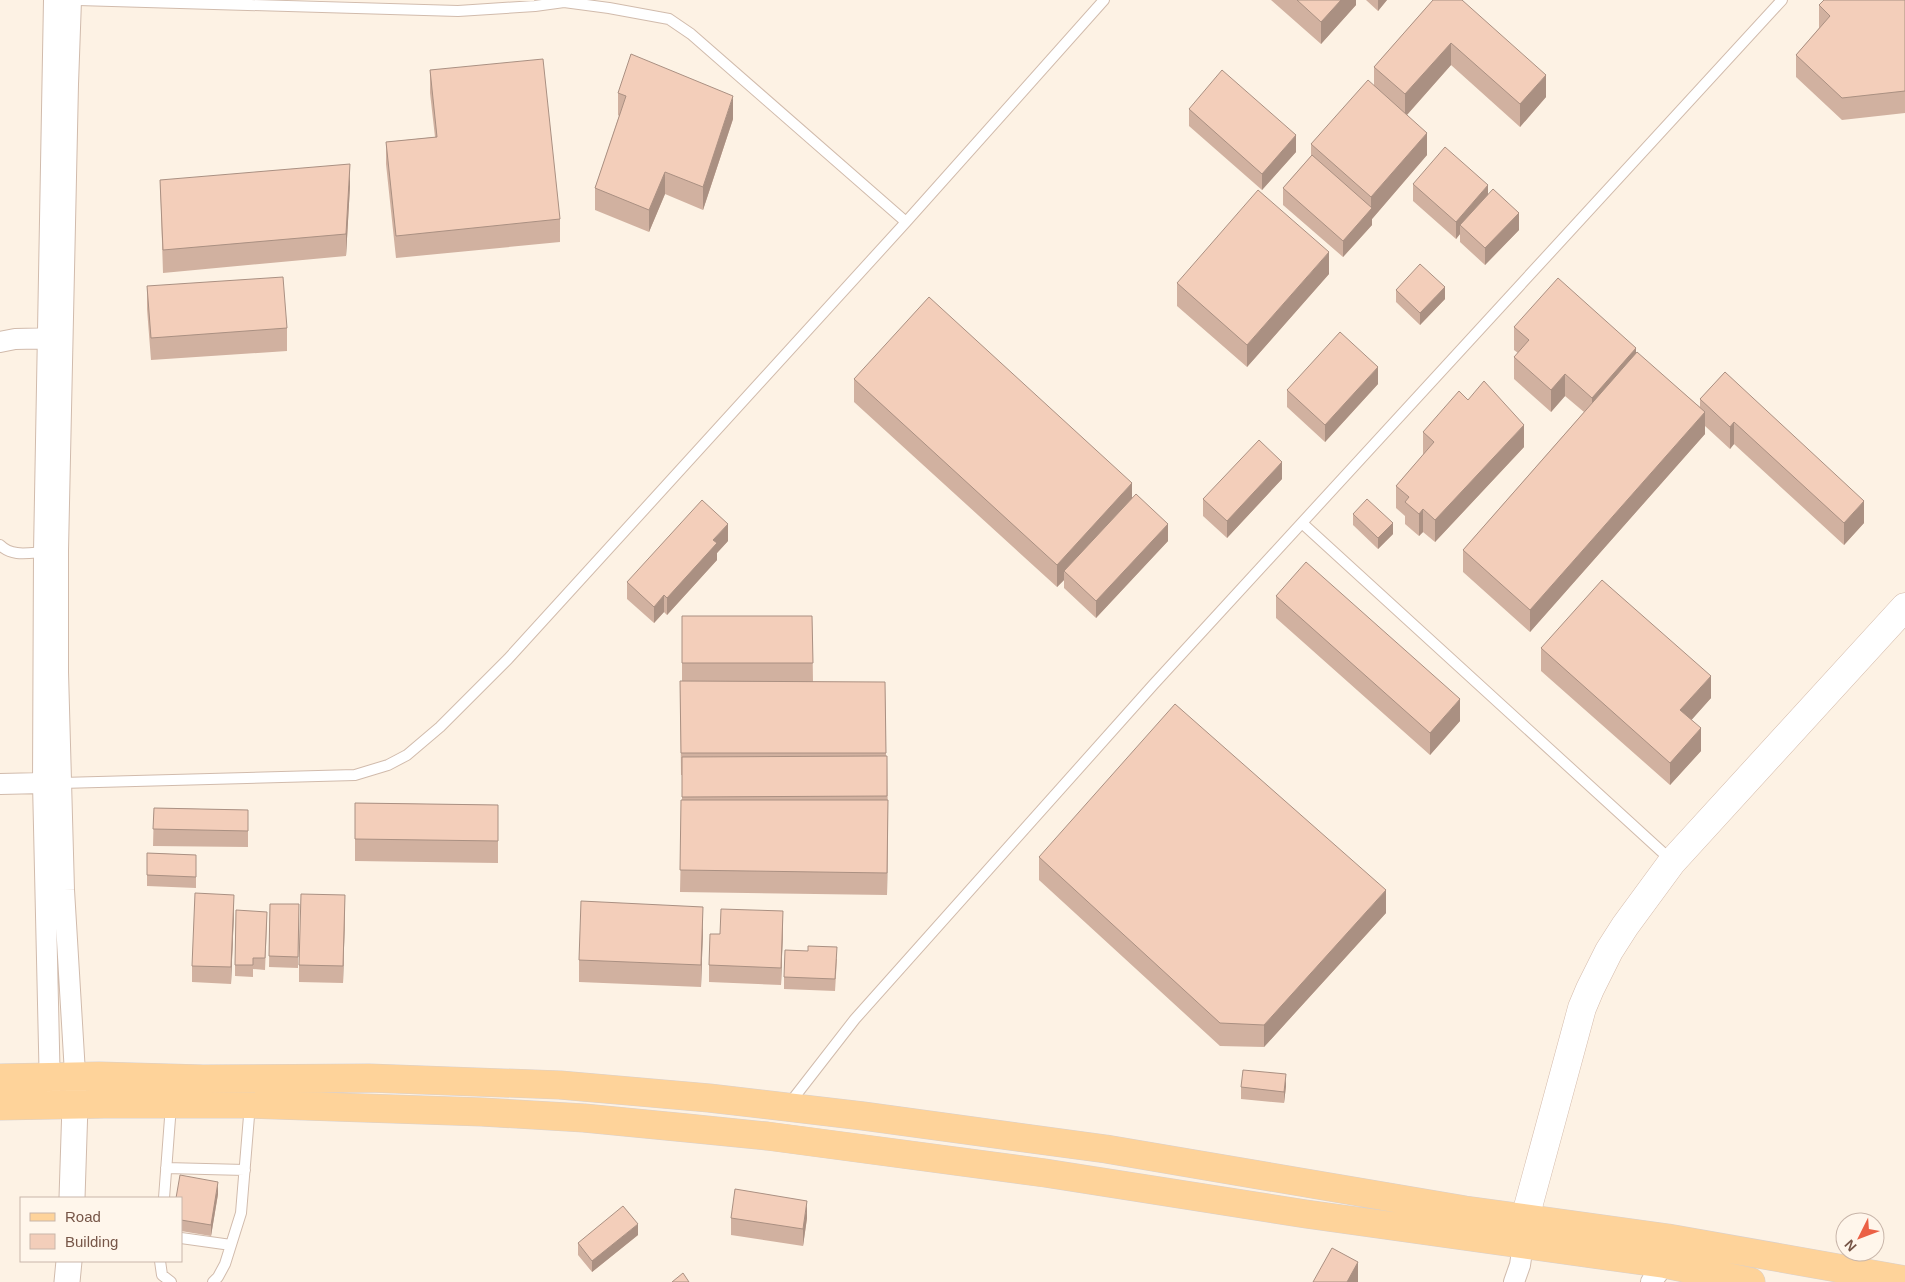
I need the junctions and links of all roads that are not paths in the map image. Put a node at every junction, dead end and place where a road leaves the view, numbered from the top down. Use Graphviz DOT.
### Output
graph roads {
  1 [pos="54,0"];
  2 [pos="71,0"];
  3 [pos="78,0"];
  4 [pos="1104,0"];
  5 [pos="1782,0"];
  6 [pos="224,2"];
  7 [pos="906,222"];
  8 [pos="55,338"];
  9 [pos="0,342"];
  10 [pos="1302,522"];
  11 [pos="0,545"];
  12 [pos="44,552"];
  13 [pos="1905,607"];
  14 [pos="52,783"];
  15 [pos="0,784"];
  16 [pos="1672,862"];
  17 [pos="83,1076"];
  18 [pos="0,1078"];
  19 [pos="171,1104"];
  20 [pos="250,1104"];
  21 [pos="63,1105"];
  22 [pos="0,1106"];
  23 [pos="787,1106"];
  24 [pos="166,1168"];
  25 [pos="245,1170"];
  26 [pos="72,1197"];
  27 [pos="164,1197"];
  28 [pos="1524,1231"];
  29 [pos="182,1238"];
  30 [pos="231,1245"];
  31 [pos="69,1262"];
  32 [pos="160,1262"];
  33 [pos="1658,1273"];
  34 [pos="1905,1280"];
  35 [pos="68,1282"];
  36 [pos="171,1282"];
  37 [pos="214,1282"];
  38 [pos="1514,1282"];
  39 [pos="1751,1282"];
  1 -- 8 [label="street"];
  2 -- 8 [label="street"];
  3 -- 6 [label="lane"];
  4 -- 7 [label="lane"];
  5 -- 10 [label="lane"];
  6 -- 7 [label="lane"];
  7 -- 14 [label="lane"];
  8 -- 9 [label="street"];
  8 -- 12 [label="street"];
  8 -- 14 [label="street"];
  10 -- 16 [label="lane"];
  10 -- 23 [label="lane"];
  11 -- 12 [label="lane"];
  12 -- 14 [label="street"];
  13 -- 16 [label="main road"];
  14 -- 15 [label="street"];
  14 -- 17 [label="street"];
  16 -- 28 [label="main road"];
  17 -- 18 [label="main road"];
  17 -- 21 [label="street"];
  17 -- 23 [label="main road"];
  19 -- 20 [label="main road"];
  19 -- 21 [label="main road"];
  19 -- 24 [label="lane"];
  20 -- 25 [label="lane"];
  20 -- 28 [label="main road"];
  21 -- 22 [label="main road"];
  21 -- 26 [label="street"];
  23 -- 28 [label="main road"];
  24 -- 25 [label="lane"];
  24 -- 27 [label="lane"];
  25 -- 30 [label="lane"];
  28 -- 33 [label="main road"];
  28 -- 34 [label="main road"];
  28 -- 38 [label="street"];
  29 -- 30 [label="lane"];
  30 -- 37 [label="lane"];
  31 -- 35 [label="street"];
  32 -- 36 [label="lane"];
  33 -- 39 [label="main road"];
}
